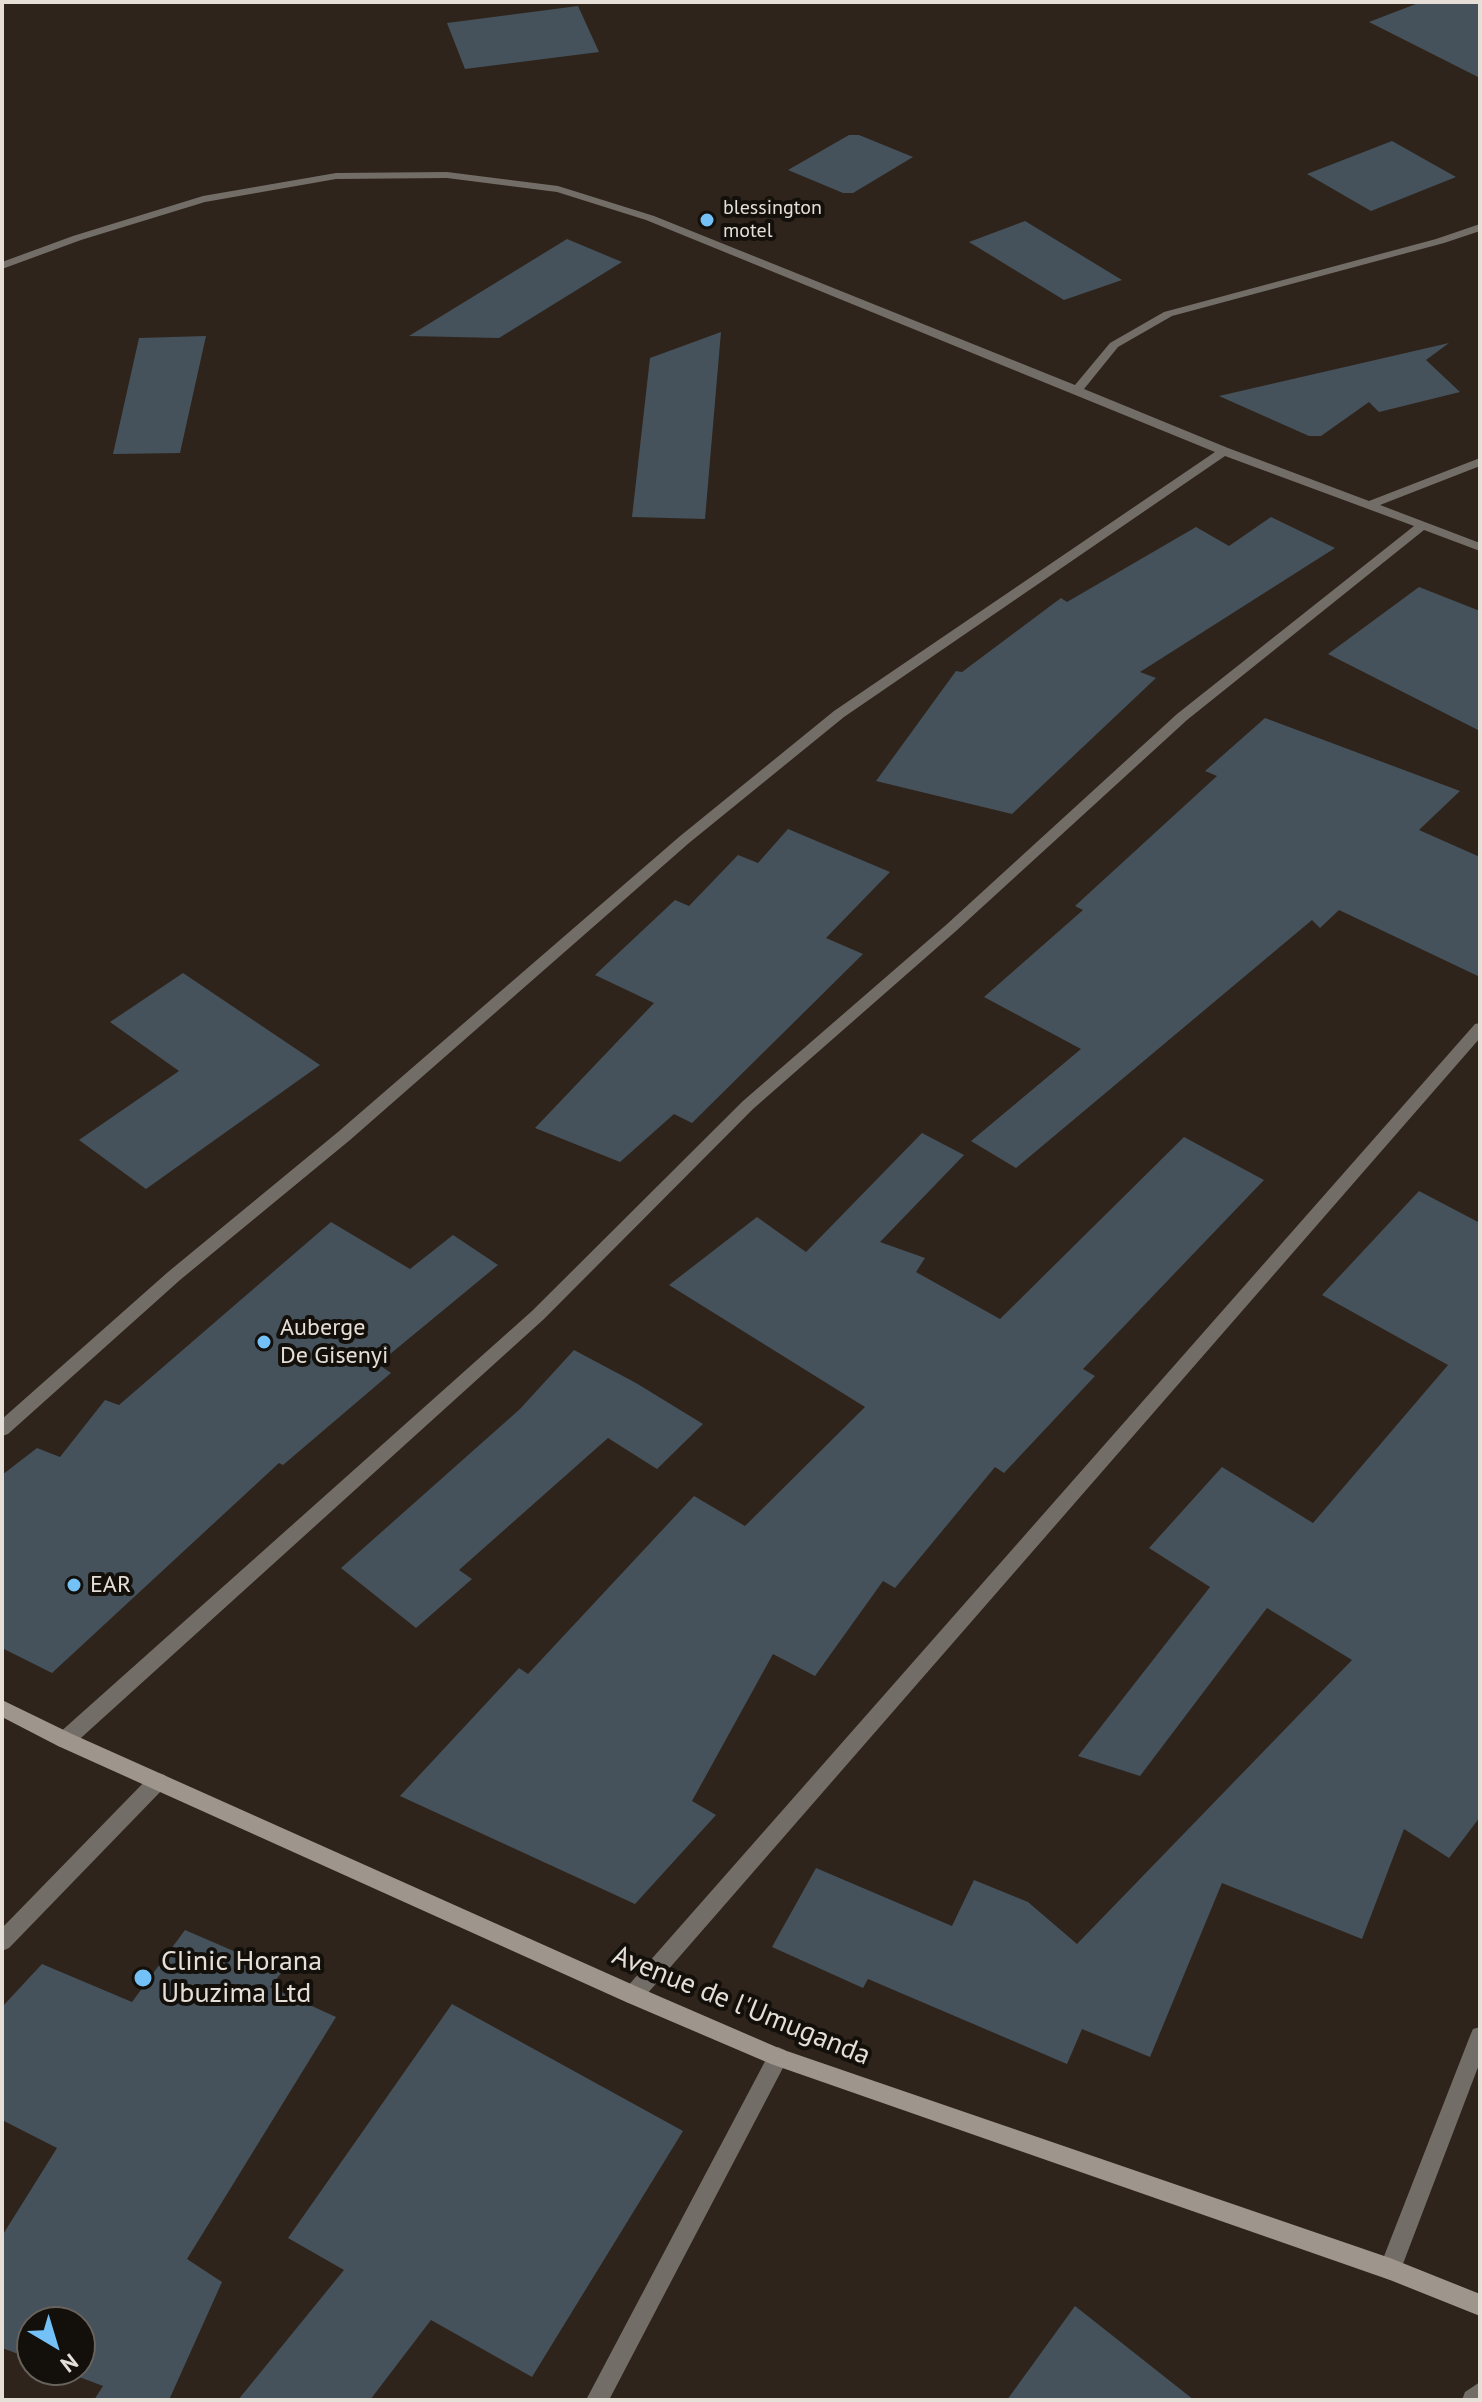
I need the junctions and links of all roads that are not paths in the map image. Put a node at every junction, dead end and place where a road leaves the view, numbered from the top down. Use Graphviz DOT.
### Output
graph roads {
  1 [pos="1480,227"];
  2 [pos="2,266"];
  3 [pos="1077,390"];
  4 [pos="1224,451"];
  5 [pos="1480,462"];
  6 [pos="1370,505"];
  7 [pos="1422,526"];
  8 [pos="1480,547"];
  9 [pos="1480,1028"];
  10 [pos="2,1429"];
  11 [pos="2,1708"];
  12 [pos="65,1740"];
  13 [pos="158,1781"];
  14 [pos="2,1942"];
  15 [pos="633,1995"];
  16 [pos="1480,2036"];
  17 [pos="778,2057"];
  18 [pos="1390,2269"];
  19 [pos="1480,2305"];
  20 [pos="1480,2393"];
  21 [pos="597,2400"];
  22 [pos="1473,2400"];
  1 -- 3 [label="street"];
  2 -- 3 [label="street"];
  3 -- 4 [label="street"];
  4 -- 6 [label="street"];
  4 -- 10 [label="street"];
  5 -- 6 [label="street"];
  6 -- 7 [label="street"];
  7 -- 8 [label="street"];
  7 -- 12 [label="street"];
  9 -- 15 [label="street"];
  11 -- 12 [label="street, Avenue de l'Umuganda"];
  12 -- 13 [label="street, Avenue de l'Umuganda"];
  13 -- 14 [label="street"];
  13 -- 15 [label="street, Avenue de l'Umuganda"];
  15 -- 17 [label="street, Avenue de l'Umuganda"];
  16 -- 18 [label="street"];
  17 -- 18 [label="street, Avenue de l'Umuganda"];
  17 -- 21 [label="street"];
  18 -- 19 [label="street, Avenue de l'Umuganda"];
  20 -- 22 [label="street"];
}
